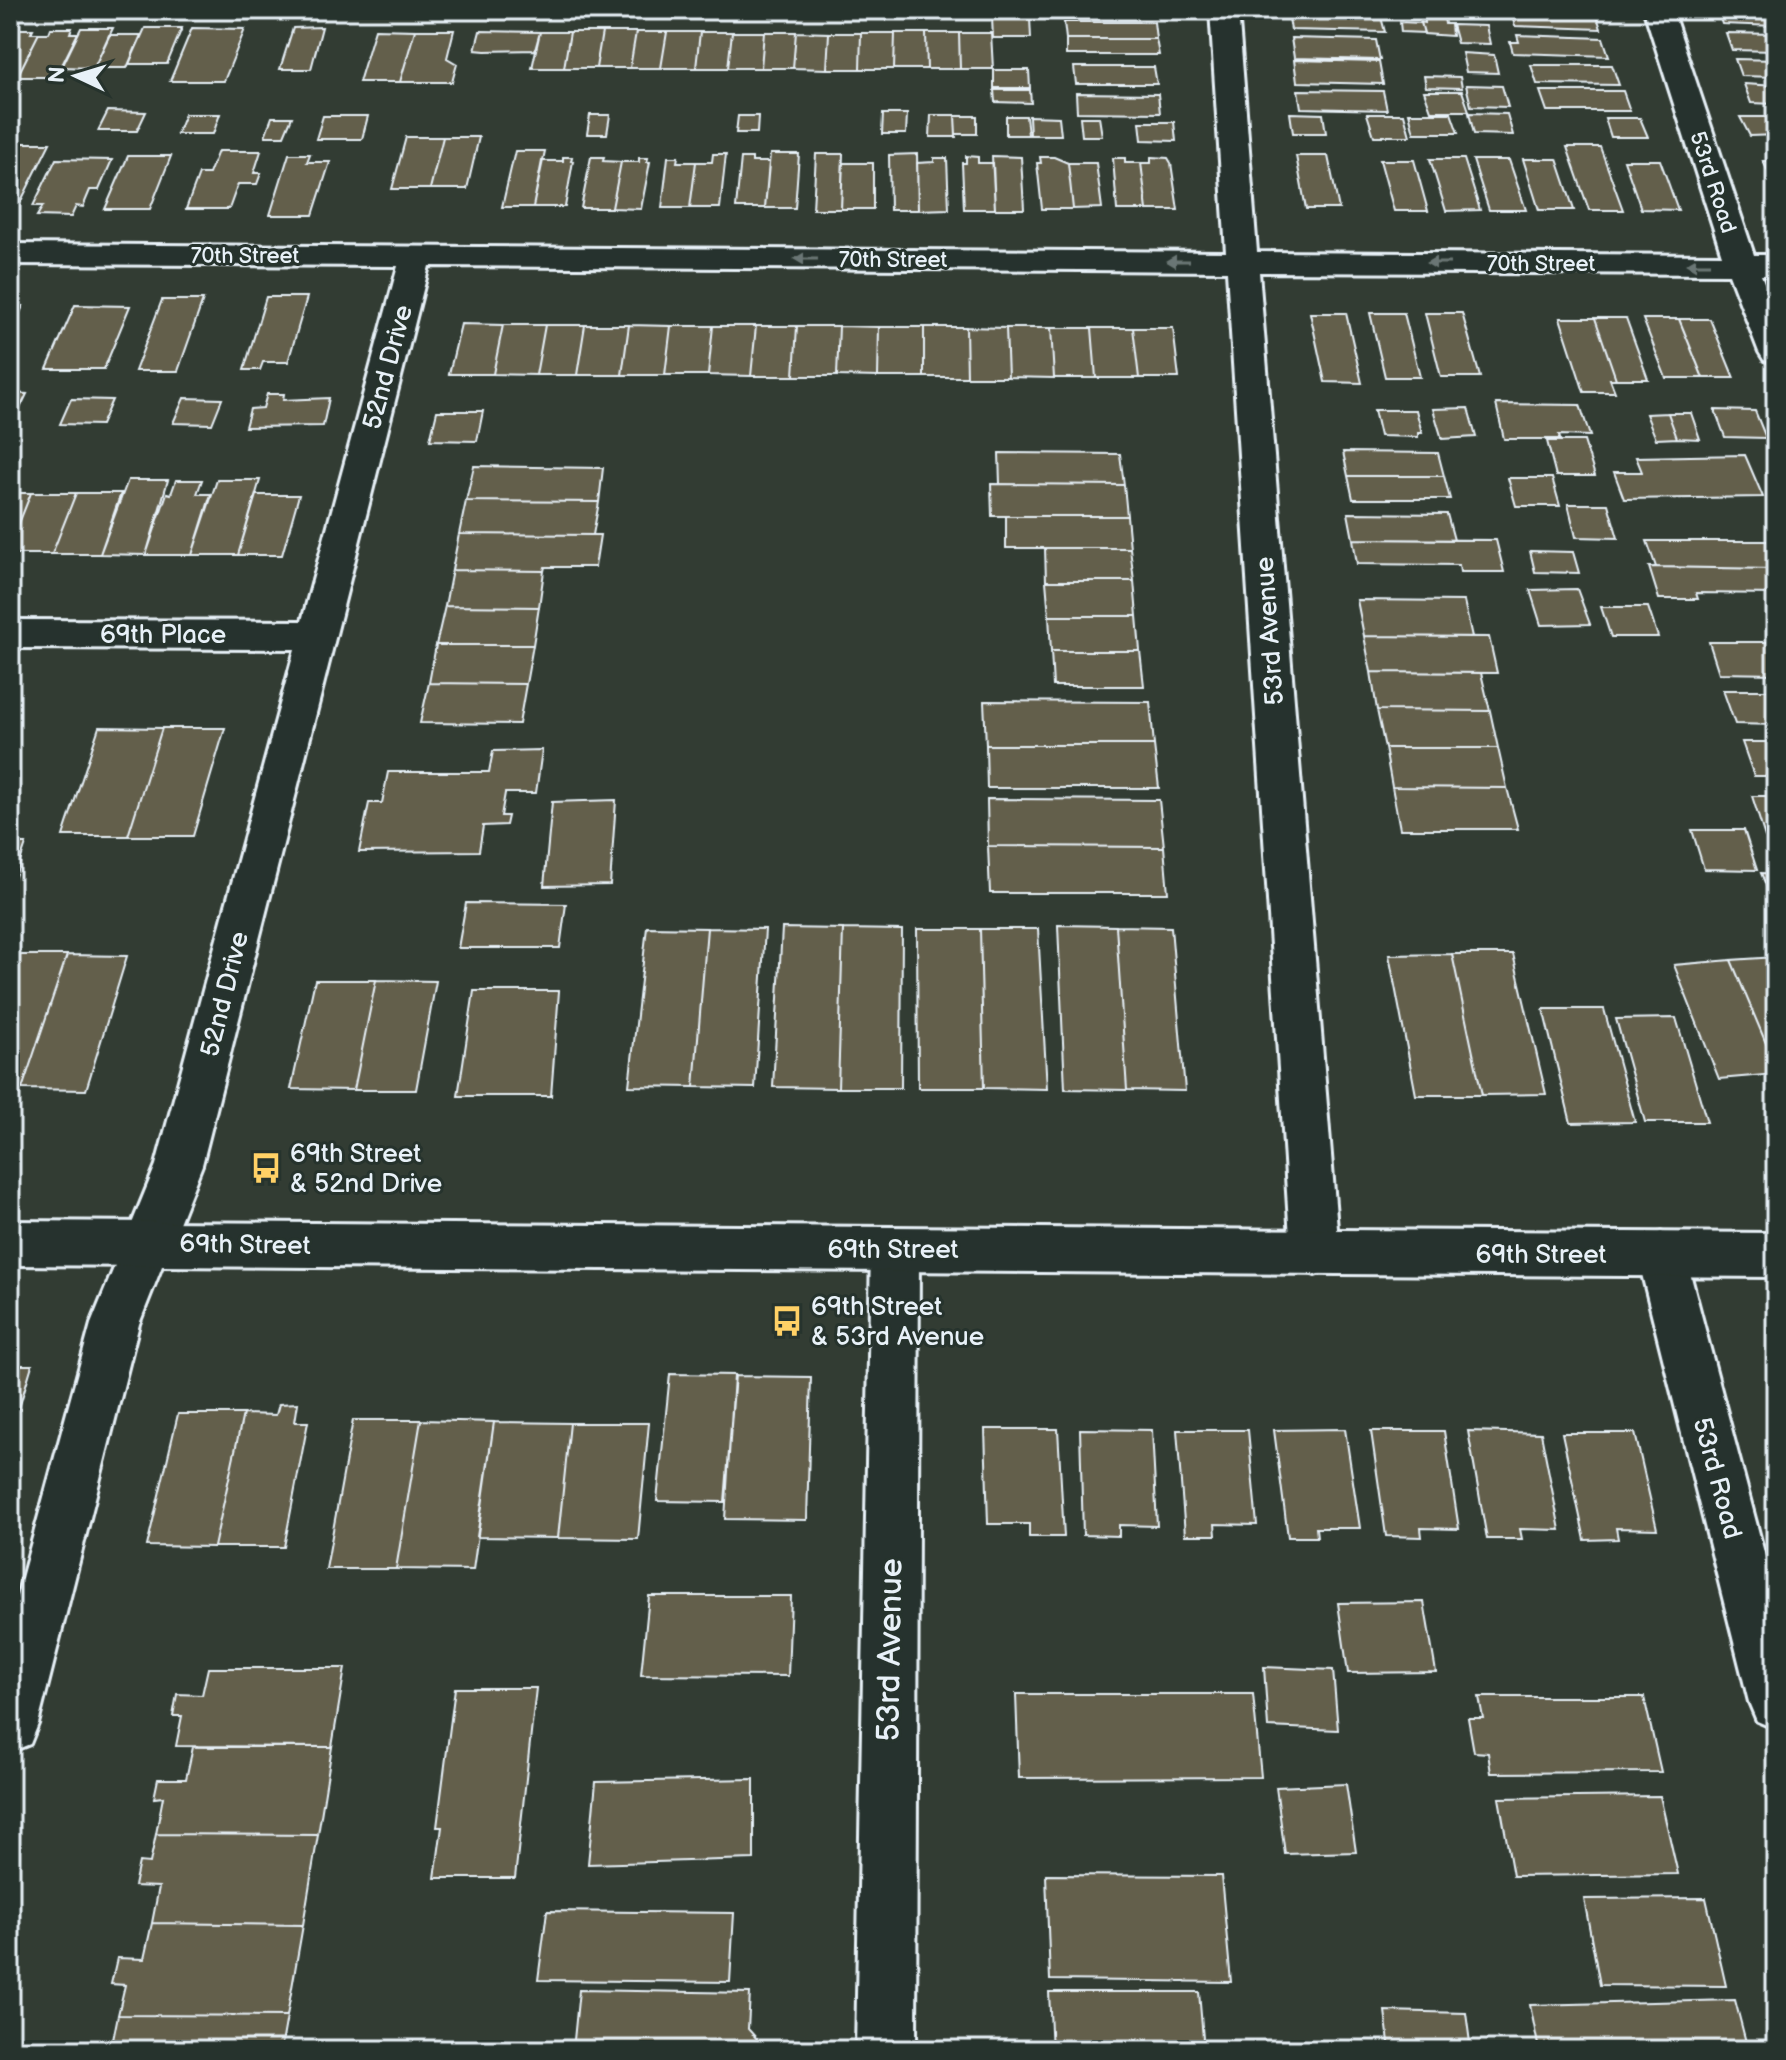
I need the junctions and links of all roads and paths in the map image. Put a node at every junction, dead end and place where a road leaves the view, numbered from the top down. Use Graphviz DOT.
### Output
graph roads {
  1 [pos="1224,10"];
  2 [pos="1658,10"];
  3 [pos="10,254"];
  4 [pos="416,256"];
  5 [pos="1241,262"];
  6 [pos="1741,265"];
  7 [pos="1776,265"];
  8 [pos="1776,352"];
  9 [pos="10,634"];
  10 [pos="316,635"];
  11 [pos="150,1242"];
  12 [pos="10,1243"];
  13 [pos="895,1250"];
  14 [pos="1315,1253"];
  15 [pos="1661,1254"];
  16 [pos="1776,1255"];
  17 [pos="1776,1702"];
  18 [pos="10,1724"];
  19 [pos="886,2050"];
  1 -- 5 [label="street, 53rd Avenue"];
  2 -- 6 [label="street, 53rd Road"];
  3 -- 4 [label="street, 70th Street"];
  5 -- 4 [label="street, 70th Street, one-way"];
  4 -- 10 [label="street, 52nd Drive"];
  6 -- 5 [label="street, 70th Street, one-way"];
  5 -- 14 [label="street, 53rd Avenue"];
  6 -- 7 [label="street, 70th Street"];
  6 -- 8 [label="street, 53rd Road"];
  9 -- 10 [label="street, 69th Place"];
  10 -- 11 [label="street, 52nd Drive"];
  11 -- 12 [label="street, 69th Street"];
  11 -- 13 [label="street, 69th Street"];
  11 -- 18 [label="street, 52nd Drive"];
  13 -- 14 [label="street, 69th Street"];
  13 -- 19 [label="street, 53rd Avenue"];
  14 -- 15 [label="street, 69th Street"];
  15 -- 16 [label="street, 69th Street"];
  15 -- 17 [label="street, 53rd Road"];
}
